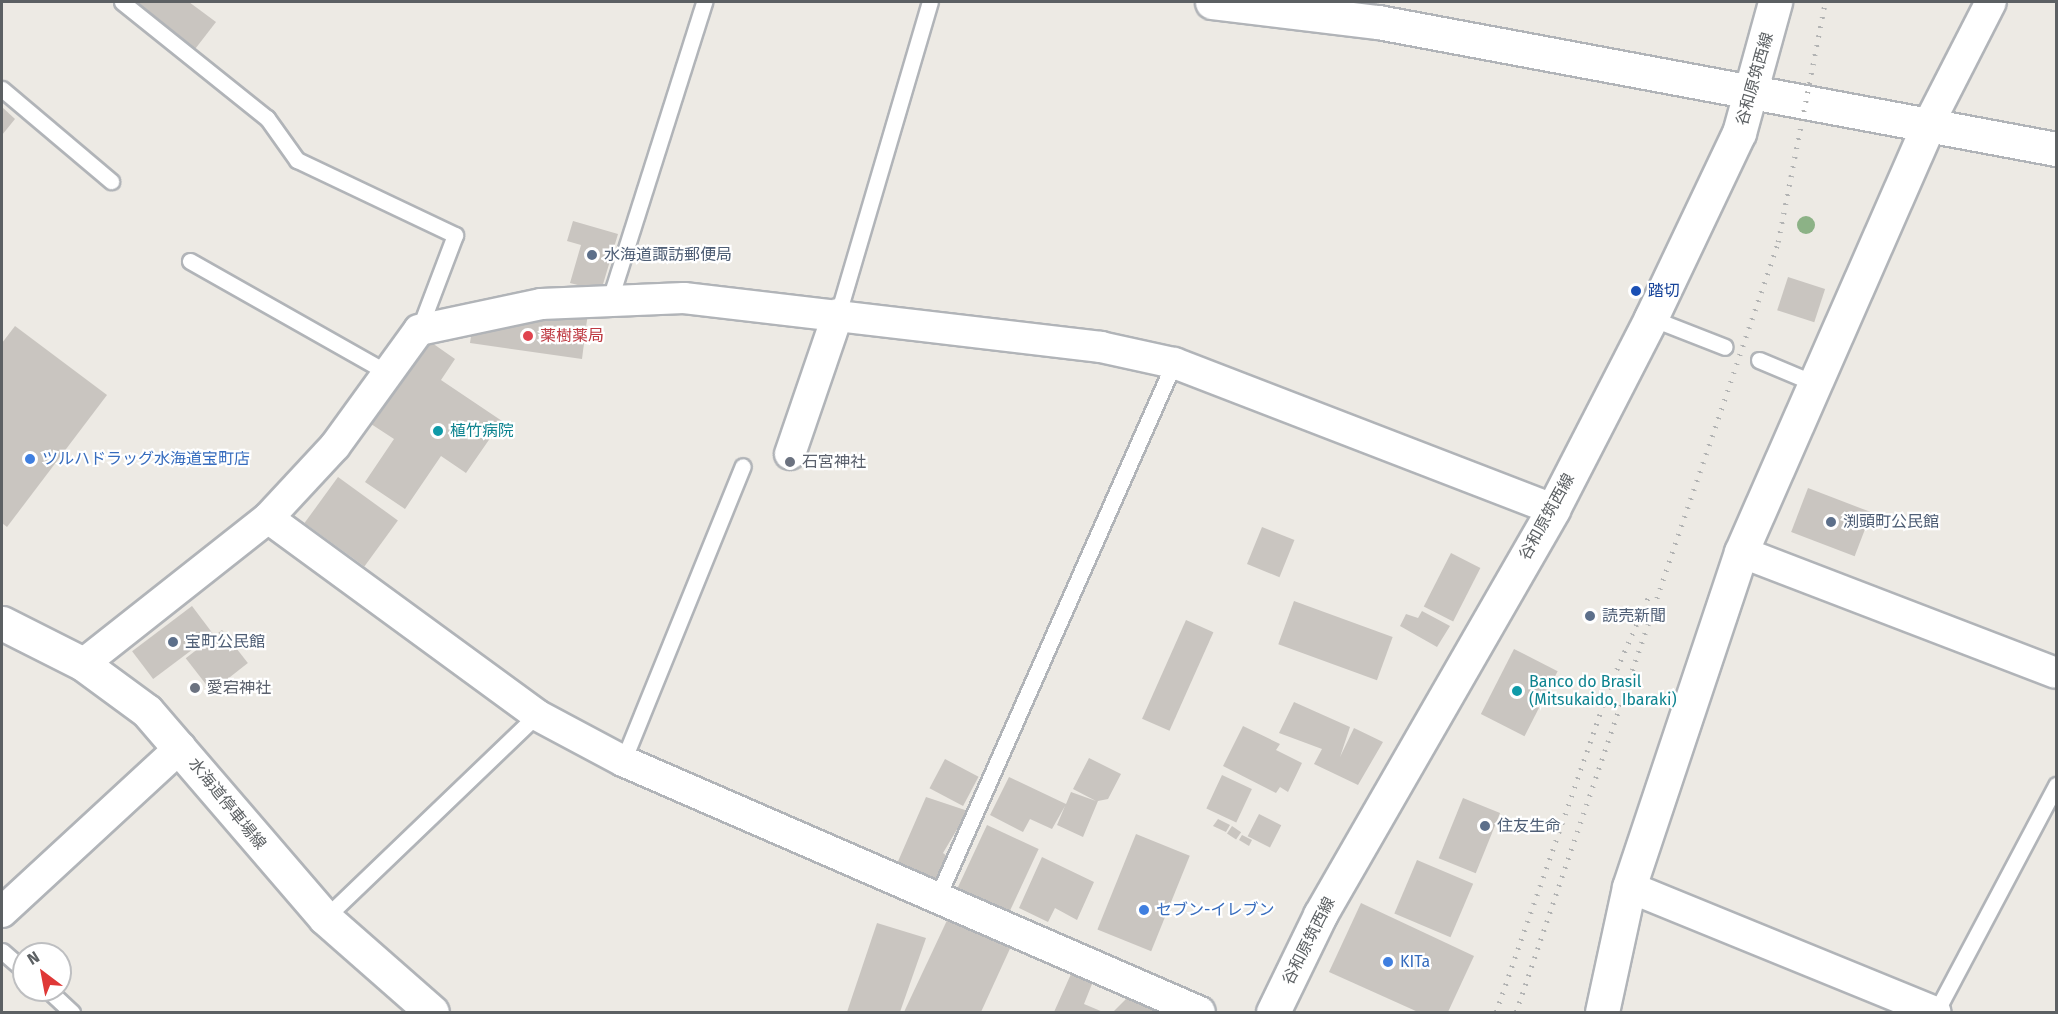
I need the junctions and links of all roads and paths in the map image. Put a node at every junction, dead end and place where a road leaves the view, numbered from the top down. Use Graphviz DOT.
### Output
graph roads {
  1 [pos="122,2"];
  2 [pos="704,2"];
  3 [pos="930,2"];
  4 [pos="1775,2"];
  5 [pos="1991,2"];
  6 [pos="1231,3"];
  7 [pos="2,89"];
  8 [pos="1755,90"];
  9 [pos="1928,125"];
  10 [pos="2056,149"];
  11 [pos="111,181"];
  12 [pos="190,261"];
  13 [pos="610,299"];
  14 [pos="838,314"];
  15 [pos="1651,318"];
  16 [pos="419,330"];
  17 [pos="1725,347"];
  18 [pos="1759,360"];
  19 [pos="1174,363"];
  20 [pos="387,372"];
  21 [pos="1816,384"];
  22 [pos="790,454"];
  23 [pos="744,466"];
  24 [pos="1553,509"];
  25 [pos="268,518"];
  26 [pos="1741,552"];
  27 [pos="2,623"];
  28 [pos="83,664"];
  29 [pos="2056,673"];
  30 [pos="537,716"];
  31 [pos="181,747"];
  32 [pos="623,761"];
  33 [pos="2056,785"];
  34 [pos="1629,887"];
  35 [pos="938,896"];
  36 [pos="2,912"];
  37 [pos="325,918"];
  38 [pos="432,1012"];
  39 [pos="1200,1012"];
  40 [pos="1273,1012"];
  41 [pos="1602,1012"];
  42 [pos="1936,1012"];
  1 -- 16 [label="lane"];
  2 -- 13 [label="lane"];
  3 -- 14 [label="lane"];
  4 -- 8 [label="street, 谷和原筑西線"];
  5 -- 9 [label="street"];
  6 -- 8 [label="street"];
  7 -- 11 [label="lane"];
  8 -- 9 [label="street"];
  8 -- 15 [label="street, 谷和原筑西線"];
  9 -- 10 [label="street"];
  9 -- 21 [label="street"];
  12 -- 20 [label="lane"];
  13 -- 14 [label="street"];
  13 -- 16 [label="street"];
  14 -- 19 [label="street"];
  14 -- 22 [label="street"];
  15 -- 17 [label="lane"];
  15 -- 24 [label="street, 谷和原筑西線"];
  16 -- 20 [label="street"];
  18 -- 21 [label="lane"];
  19 -- 24 [label="street"];
  19 -- 35 [label="lane"];
  20 -- 25 [label="street"];
  21 -- 26 [label="street"];
  23 -- 32 [label="lane"];
  24 -- 40 [label="street, 谷和原筑西線"];
  25 -- 28 [label="street"];
  25 -- 30 [label="street"];
  26 -- 29 [label="street"];
  26 -- 34 [label="street"];
  27 -- 28 [label="street, 水海道停車場線"];
  28 -- 31 [label="street, 水海道停車場線"];
  30 -- 32 [label="street"];
  30 -- 37 [label="lane"];
  31 -- 36 [label="street"];
  31 -- 37 [label="street, 水海道停車場線"];
  32 -- 35 [label="street"];
  33 -- 42 [label="lane"];
  34 -- 41 [label="street"];
  34 -- 42 [label="street"];
  35 -- 39 [label="street"];
  37 -- 38 [label="street, 水海道停車場線"];
}
